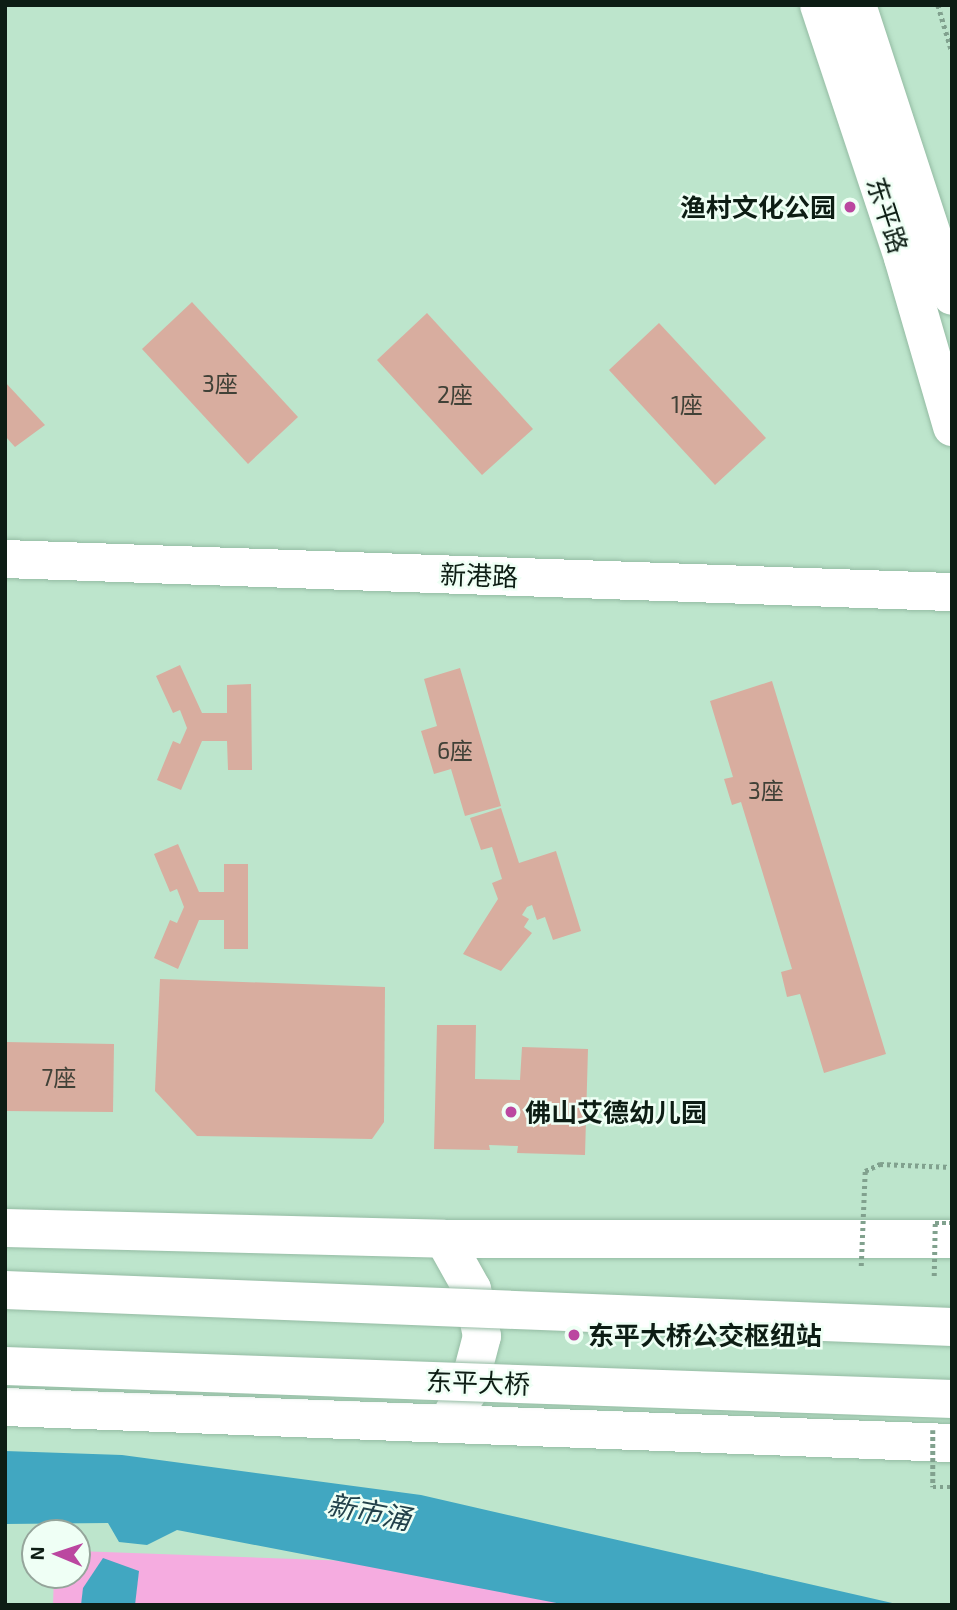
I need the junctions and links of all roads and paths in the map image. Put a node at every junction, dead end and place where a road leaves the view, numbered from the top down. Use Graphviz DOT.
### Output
graph roads {
  1 [pos="819,5"];
  2 [pos="858,5"];
  3 [pos="938,5"];
  4 [pos="952,52"];
  5 [pos="952,296"];
  6 [pos="952,427"];
  7 [pos="5,559"];
  8 [pos="952,592"];
  9 [pos="952,1167"];
  10 [pos="952,1223"];
  11 [pos="5,1228"];
  12 [pos="444,1239"];
  13 [pos="952,1239"];
  14 [pos="861,1266"];
  15 [pos="934,1276"];
  16 [pos="5,1290"];
  17 [pos="952,1327"];
  18 [pos="5,1366"];
  19 [pos="5,1408"];
  20 [pos="946,1421"];
  21 [pos="447,1422"];
  22 [pos="952,1488"];
  1 -- 6 [label="main road, 东平路"];
  2 -- 5 [label="main road, 东平路"];
  3 -- 4 [label="path"];
  7 -- 8 [label="main road, 新港路"];
  9 -- 14 [label="path, bridge"];
  10 -- 15 [label="path, bridge"];
  11 -- 12 [label="main road"];
  12 -- 13 [label="main road"];
  12 -- 21 [label="main road"];
  16 -- 17 [label="main road, bridge"];
  18 -- 20 [label="main road, 东平大桥, bridge"];
  19 -- 21 [label="main road"];
  20 -- 21 [label="main road"];
  20 -- 22 [label="path, bridge"];
}
